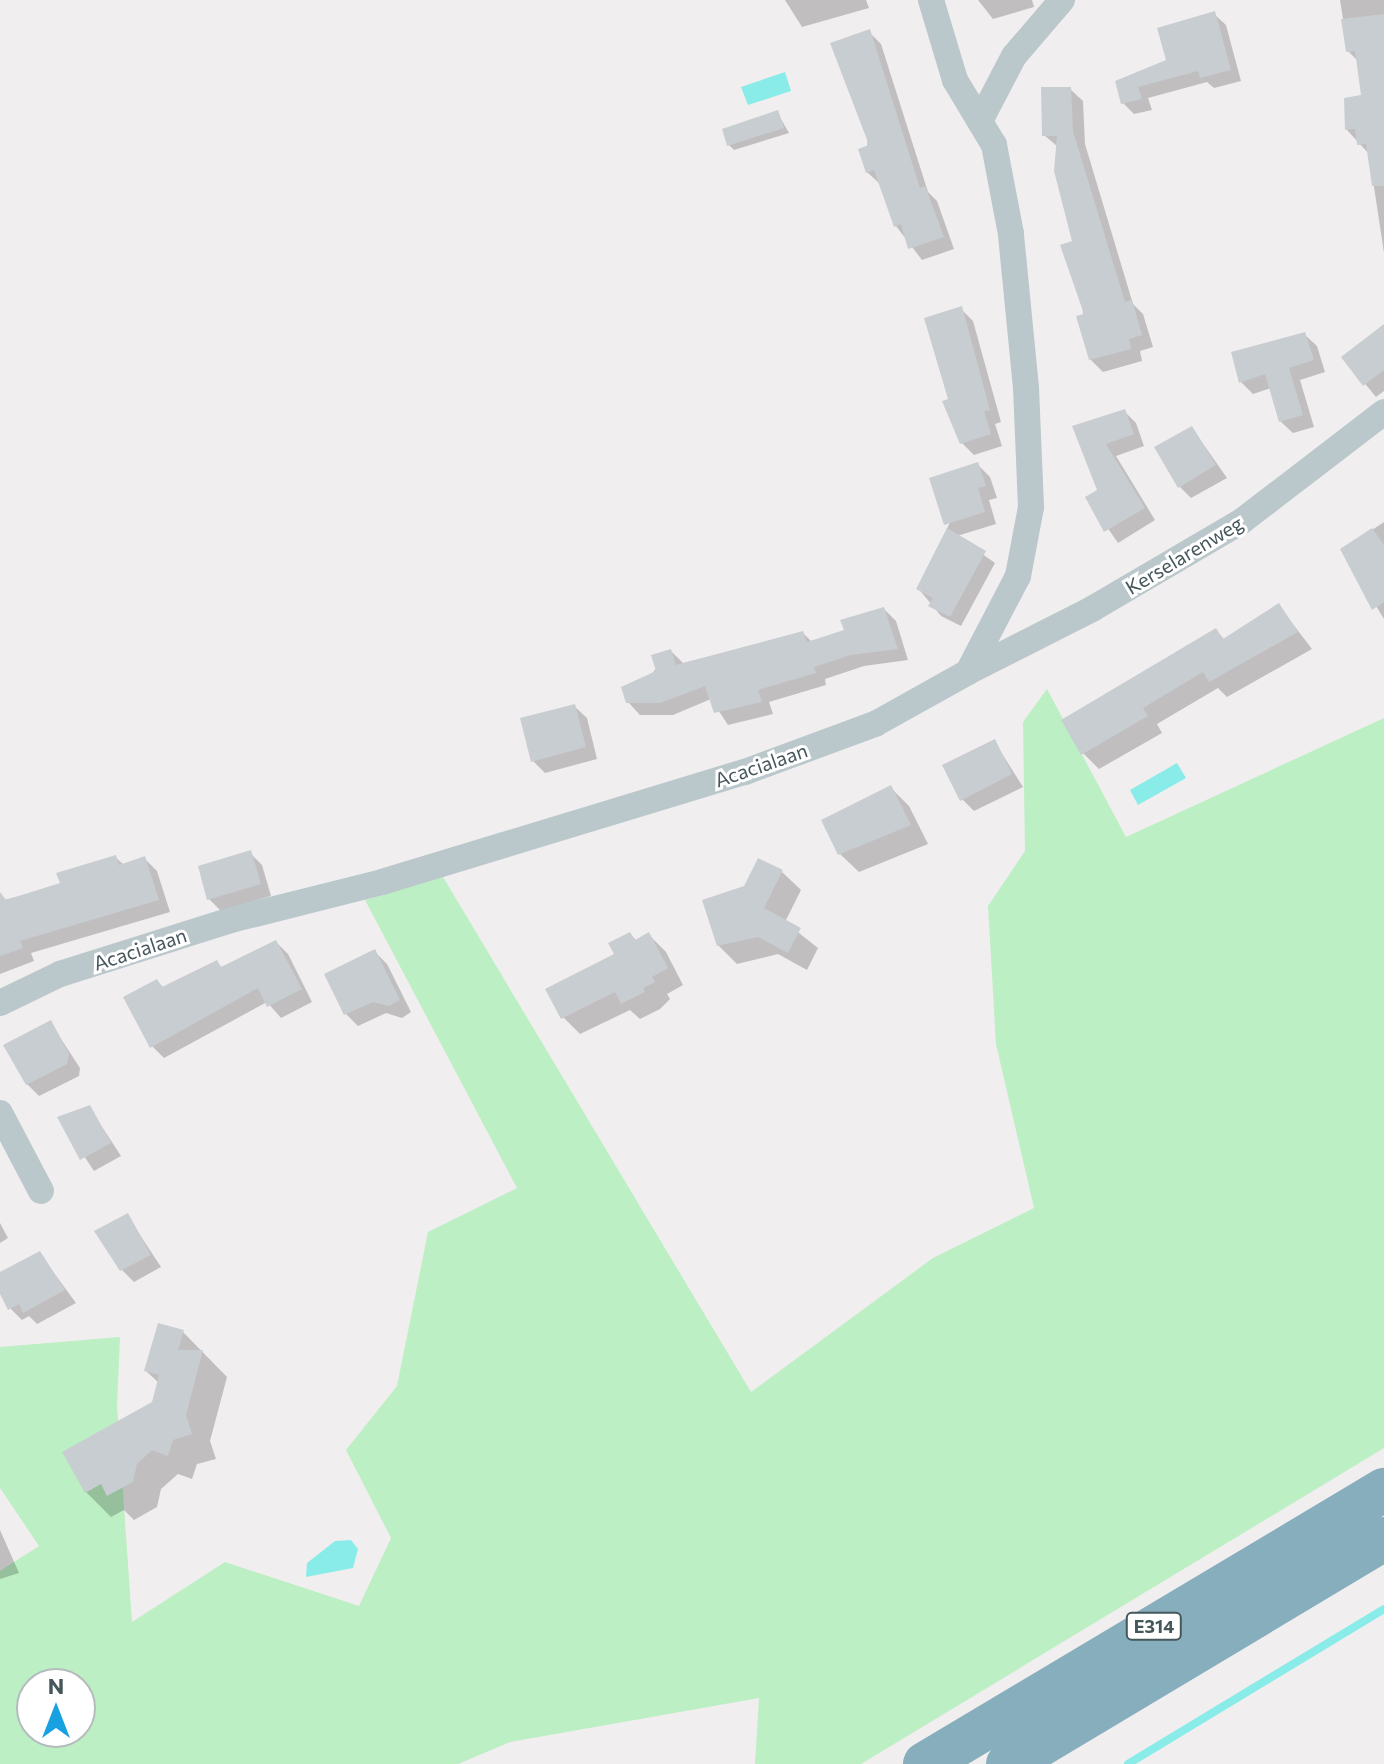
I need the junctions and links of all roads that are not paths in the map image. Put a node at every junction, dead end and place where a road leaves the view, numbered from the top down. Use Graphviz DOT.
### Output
graph roads {
  1 [pos="931,0"];
  2 [pos="1062,0"];
  3 [pos="977,116"];
  4 [pos="1384,412"];
  5 [pos="968,672"];
  6 [pos="0,1003"];
  7 [pos="0,1113"];
  8 [pos="41,1191"];
  9 [pos="1384,1490"];
  10 [pos="1384,1539"];
  11 [pos="925,1764"];
  12 [pos="1008,1764"];
  1 -- 3 [label="street"];
  2 -- 3 [label="street"];
  3 -- 5 [label="street"];
  4 -- 5 [label="street, Kerselarenweg"];
  5 -- 6 [label="street, Acacialaan"];
  7 -- 8 [label="street"];
  9 -- 11 [label="highway, E314"];
  10 -- 12 [label="highway, E314"];
}
